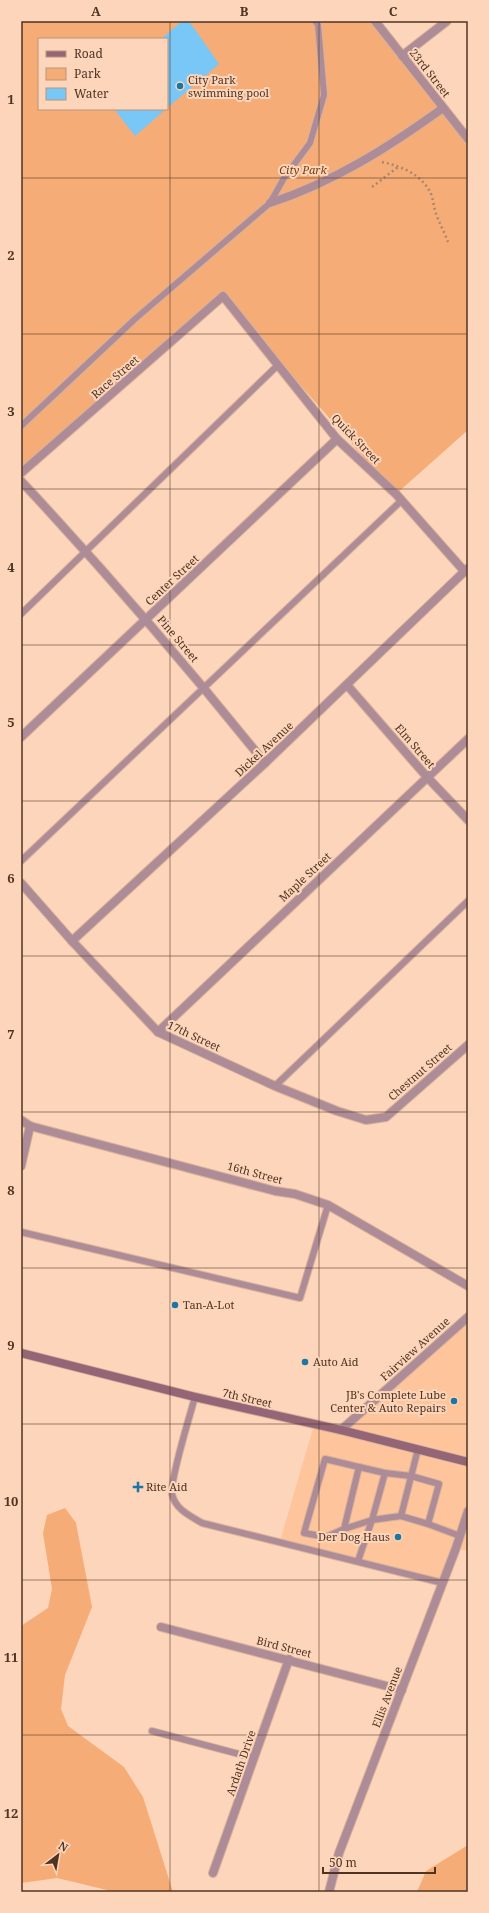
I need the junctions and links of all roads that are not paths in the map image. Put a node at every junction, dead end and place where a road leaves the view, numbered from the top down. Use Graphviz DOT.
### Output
graph roads {
  1 [pos="315,21"];
  2 [pos="375,21"];
  3 [pos="447,21"];
  4 [pos="402,56"];
  5 [pos="444,108"];
  6 [pos="468,139"];
  7 [pos="270,203"];
  8 [pos="223,296"];
  9 [pos="278,366"];
  10 [pos="21,426"];
  11 [pos="337,439"];
  12 [pos="21,473"];
  13 [pos="21,481"];
  14 [pos="402,500"];
  15 [pos="87,552"];
  16 [pos="466,570"];
  17 [pos="21,614"];
  18 [pos="146,619"];
  19 [pos="347,685"];
  20 [pos="204,686"];
  21 [pos="21,737"];
  22 [pos="468,739"];
  23 [pos="265,763"];
  24 [pos="427,777"];
  25 [pos="468,820"];
  26 [pos="21,861"];
  27 [pos="21,883"];
  28 [pos="468,902"];
  29 [pos="72,942"];
  30 [pos="158,1032"];
  31 [pos="468,1045"];
  32 [pos="275,1086"];
  33 [pos="386,1116"];
  34 [pos="21,1120"];
  35 [pos="30,1126"];
  36 [pos="21,1166"];
  37 [pos="328,1205"];
  38 [pos="21,1232"];
  39 [pos="468,1286"];
  40 [pos="468,1317"];
  41 [pos="21,1353"];
  42 [pos="195,1397"];
  43 [pos="341,1430"];
  44 [pos="418,1449"];
  45 [pos="467,1461"];
  46 [pos="359,1467"];
  47 [pos="385,1473"];
  48 [pos="411,1476"];
  49 [pos="468,1512"];
  50 [pos="401,1516"];
  51 [pos="372,1520"];
  52 [pos="428,1524"];
  53 [pos="344,1529"];
  54 [pos="460,1536"];
  55 [pos="358,1561"];
  56 [pos="443,1583"];
  57 [pos="161,1627"];
  58 [pos="289,1659"];
  59 [pos="402,1690"];
  60 [pos="152,1731"];
  61 [pos="254,1758"];
  62 [pos="213,1873"];
  63 [pos="329,1892"];
  1 -- 7 [label="lane"];
  2 -- 4 [label="street, 23rd Street"];
  3 -- 4 [label="street"];
  4 -- 5 [label="street, 23rd Street"];
  5 -- 6 [label="street, 23rd Street"];
  5 -- 7 [label="street"];
  7 -- 10 [label="lane"];
  8 -- 9 [label="street, Quick Street"];
  8 -- 12 [label="street, Race Street"];
  9 -- 11 [label="street, Quick Street"];
  9 -- 15 [label="lane"];
  11 -- 14 [label="street, Quick Street"];
  11 -- 18 [label="street, Center Street"];
  13 -- 15 [label="street, Pine Street"];
  14 -- 16 [label="street, Quick Street"];
  14 -- 20 [label="lane"];
  15 -- 17 [label="lane"];
  15 -- 18 [label="street, Pine Street"];
  16 -- 19 [label="street, Dickel Avenue"];
  18 -- 20 [label="street, Pine Street"];
  18 -- 21 [label="street, Center Street"];
  19 -- 23 [label="street, Dickel Avenue"];
  19 -- 24 [label="street, Elm Street"];
  20 -- 23 [label="street, Pine Street"];
  20 -- 26 [label="lane"];
  22 -- 24 [label="street, Maple Street"];
  23 -- 29 [label="street, Dickel Avenue"];
  24 -- 25 [label="street, Elm Street"];
  24 -- 30 [label="street, Maple Street"];
  27 -- 29 [label="street, 17th Street"];
  28 -- 32 [label="lane"];
  29 -- 30 [label="street, 17th Street"];
  30 -- 32 [label="street, 17th Street"];
  31 -- 33 [label="street, Chestnut Street"];
  32 -- 33 [label="street, 17th Street"];
  34 -- 35 [label="street, 16th Street"];
  35 -- 36 [label="street"];
  35 -- 37 [label="street, 16th Street"];
  37 -- 38 [label="lane"];
  37 -- 39 [label="street, 16th Street"];
  40 -- 43 [label="street, Fairview Avenue"];
  41 -- 42 [label="main road, 7th Street"];
  42 -- 43 [label="main road, 7th Street"];
  42 -- 55 [label="lane"];
  43 -- 44 [label="main road, 7th Street"];
  44 -- 45 [label="main road, 7th Street"];
  44 -- 48 [label="lane"];
  46 -- 47 [label="lane"];
  46 -- 53 [label="lane"];
  46 -- 53 [label="lane"];
  47 -- 48 [label="lane"];
  47 -- 51 [label="lane"];
  48 -- 50 [label="lane"];
  48 -- 52 [label="lane"];
  49 -- 54 [label="street, Ellis Avenue"];
  50 -- 51 [label="lane"];
  50 -- 52 [label="lane"];
  51 -- 53 [label="lane"];
  51 -- 55 [label="lane"];
  52 -- 54 [label="lane"];
  54 -- 56 [label="street, Ellis Avenue"];
  55 -- 56 [label="lane"];
  56 -- 59 [label="street, Ellis Avenue"];
  57 -- 58 [label="street, Bird Street"];
  58 -- 59 [label="street, Bird Street"];
  58 -- 61 [label="street, Ardath Drive"];
  59 -- 63 [label="street, Ellis Avenue"];
  60 -- 61 [label="lane"];
  61 -- 62 [label="street, Ardath Drive"];
}
